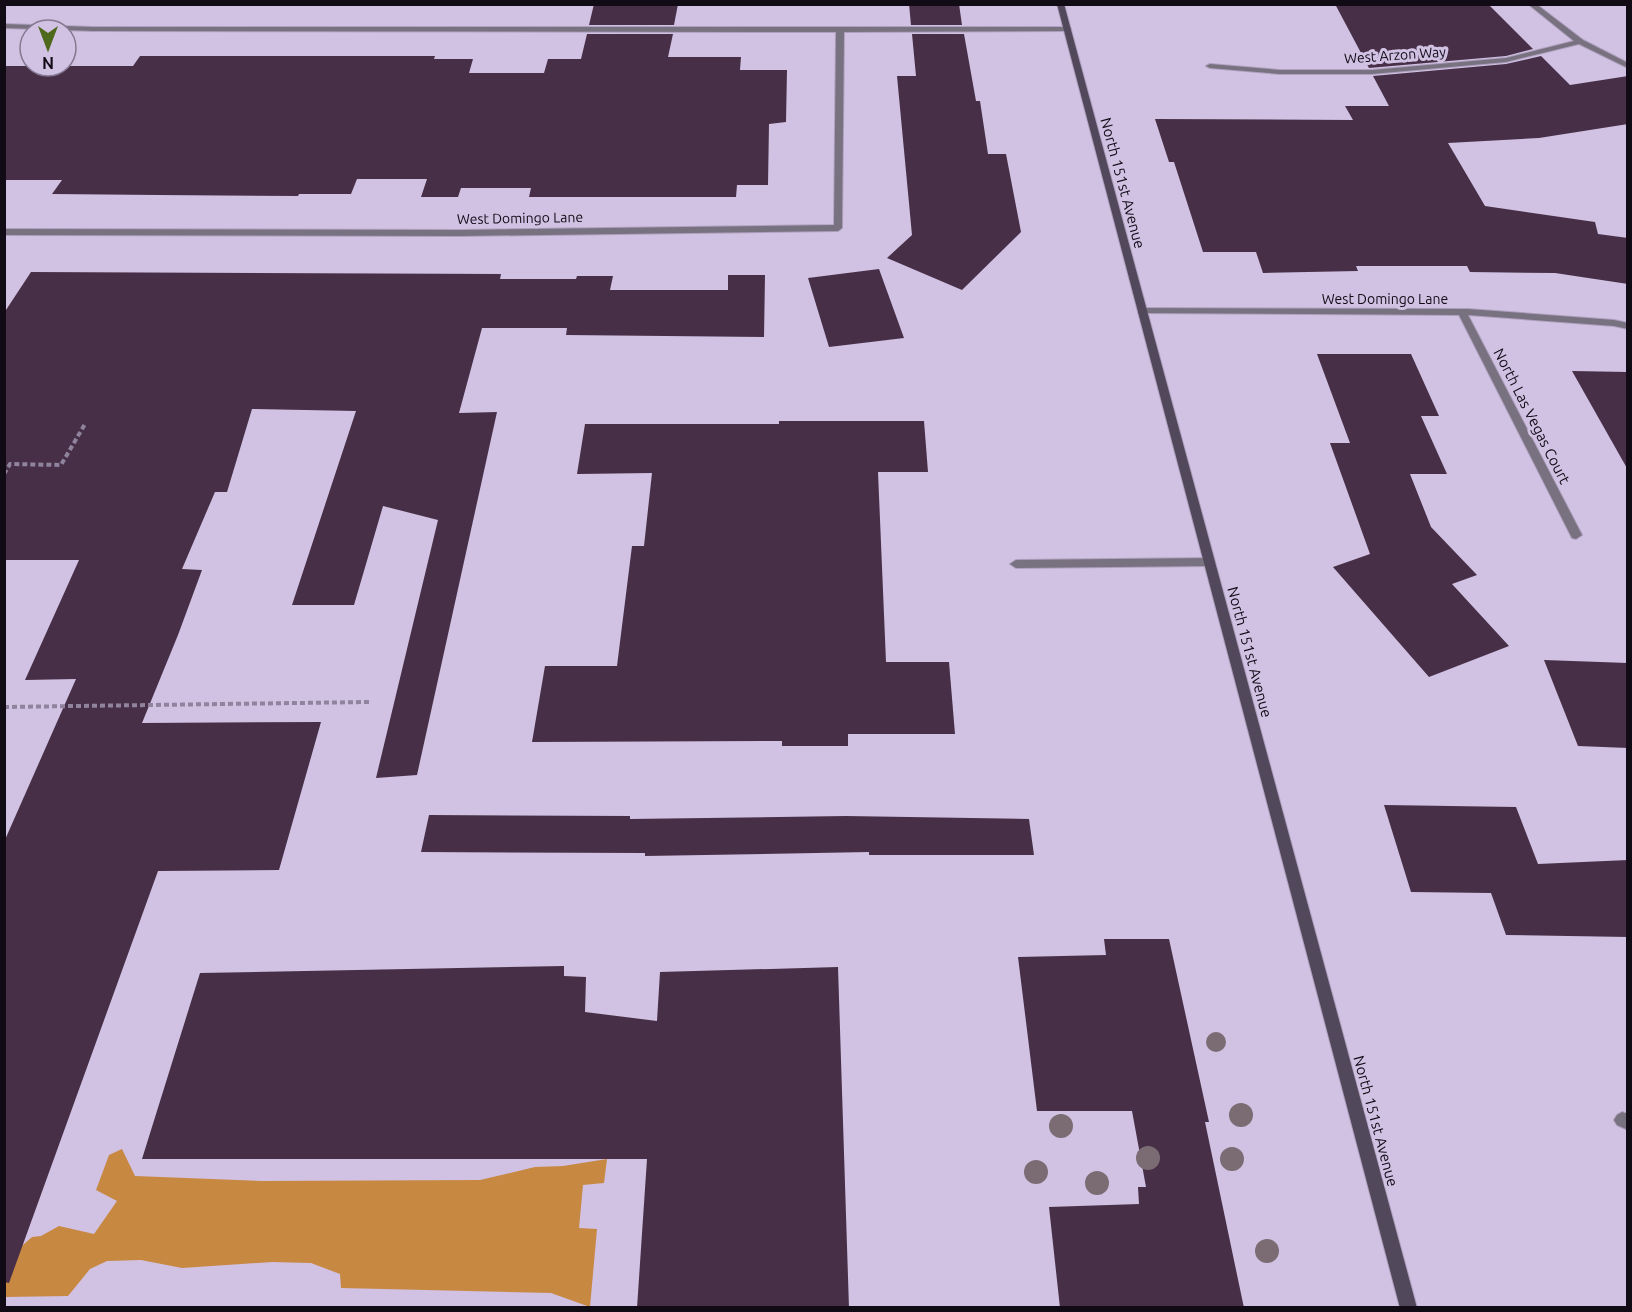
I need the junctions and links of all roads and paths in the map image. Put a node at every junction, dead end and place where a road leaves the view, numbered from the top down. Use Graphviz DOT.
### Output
graph roads {
  1 [pos="1060,4"];
  2 [pos="1531,4"];
  3 [pos="4,26"];
  4 [pos="1067,29"];
  5 [pos="840,30"];
  6 [pos="1580,42"];
  7 [pos="1210,66"];
  8 [pos="1628,66"];
  9 [pos="4,232"];
  10 [pos="1141,311"];
  11 [pos="1462,312"];
  12 [pos="1628,326"];
  13 [pos="85,424"];
  14 [pos="4,474"];
  15 [pos="1576,534"];
  16 [pos="1209,562"];
  17 [pos="1016,564"];
  18 [pos="369,702"];
  19 [pos="4,707"];
  20 [pos="1409,1308"];
  1 -- 4 [label="street, North 151st Avenue"];
  2 -- 6 [label="street"];
  3 -- 5 [label="street"];
  4 -- 5 [label="street"];
  4 -- 10 [label="street, North 151st Avenue"];
  5 -- 9 [label="street, West Domingo Lane"];
  6 -- 7 [label="street, West Arzon Way"];
  6 -- 8 [label="street"];
  10 -- 11 [label="street, West Domingo Lane"];
  10 -- 16 [label="street, North 151st Avenue"];
  11 -- 12 [label="street, West Domingo Lane"];
  11 -- 15 [label="street, North Las Vegas Court"];
  13 -- 14 [label="path"];
  16 -- 17 [label="street"];
  16 -- 20 [label="street, North 151st Avenue"];
  18 -- 19 [label="path"];
}
